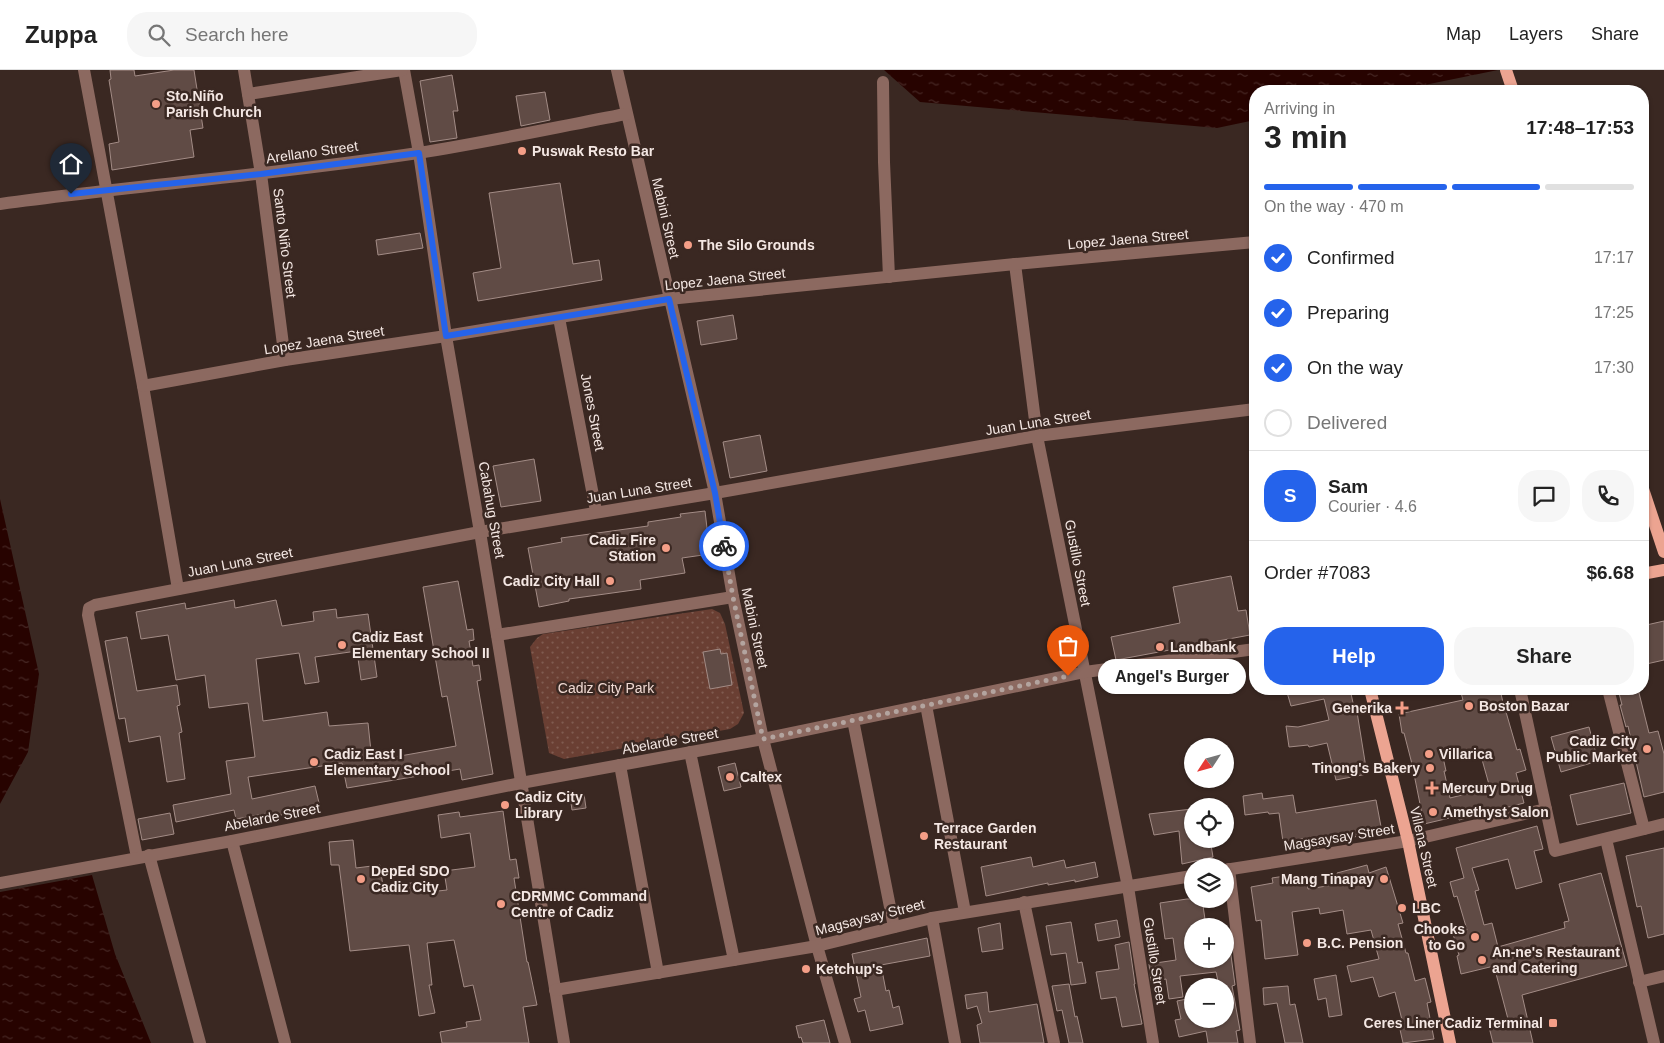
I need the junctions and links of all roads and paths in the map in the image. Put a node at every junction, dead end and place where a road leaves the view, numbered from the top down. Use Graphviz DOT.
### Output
graph roads {
  1 [pos="84,70"];
  2 [pos="244,70"];
  3 [pos="403,70"];
  4 [pos="617,70"];
  5 [pos="1506,70"];
  6 [pos="883,82"];
  7 [pos="1511,85"];
  8 [pos="248,94"];
  9 [pos="626,114"];
  10 [pos="419,153"];
  11 [pos="261,174"];
  12 [pos="106,190"];
  13 [pos="0,204"];
  14 [pos="1249,243"];
  15 [pos="1015,264"];
  16 [pos="889,277"];
  17 [pos="669,299"];
  18 [pos="559,318"];
  19 [pos="446,336"];
  20 [pos="284,360"];
  21 [pos="143,386"];
  22 [pos="1249,410"];
  23 [pos="1037,436"];
  24 [pos="715,493"];
  25 [pos="1649,507"];
  26 [pos="596,512"];
  27 [pos="480,532"];
  28 [pos="1664,552"];
  29 [pos="1664,570"];
  30 [pos="1649,573"];
  31 [pos="178,589"];
  32 [pos="733,597"];
  33 [pos="497,635"];
  34 [pos="1249,650"];
  35 [pos="1085,672"];
  36 [pos="1372,695"];
  37 [pos="1521,695"];
  38 [pos="1610,695"];
  39 [pos="926,705"];
  40 [pos="853,720"];
  41 [pos="763,739"];
  42 [pos="690,752"];
  43 [pos="620,765"];
  44 [pos="521,783"];
  45 [pos="1546,809"];
  46 [pos="1664,824"];
  47 [pos="1644,829"];
  48 [pos="1606,839"];
  49 [pos="232,841"];
  50 [pos="1408,841"];
  51 [pos="143,856"];
  52 [pos="1234,869"];
  53 [pos="1184,877"];
  54 [pos="0,883"];
  55 [pos="1128,887"];
  56 [pos="1024,902"];
  57 [pos="1232,908"];
  58 [pos="965,912"];
  59 [pos="932,918"];
  60 [pos="894,927"];
  61 [pos="817,946"];
  62 [pos="734,960"];
  63 [pos="658,973"];
  64 [pos="1664,976"];
  65 [pos="1639,982"];
  66 [pos="555,990"];
  67 [pos="200,1043"];
  68 [pos="285,1043"];
  69 [pos="564,1043"];
  70 [pos="846,1043"];
  71 [pos="955,1043"];
  72 [pos="1054,1043"];
  73 [pos="1153,1043"];
  74 [pos="1250,1043"];
  75 [pos="1450,1043"];
  76 [pos="1654,1043"];
  1 -- 12 [label="street"];
  2 -- 8 [label="street, Santo Niño Street"];
  3 -- 8 [label="street"];
  3 -- 10 [label="street, Cabahug Street"];
  4 -- 9 [label="street, Mabini Street"];
  5 -- 7 [label="main road"];
  6 -- 16 [label="street"];
  8 -- 11 [label="street, Santo Niño Street"];
  9 -- 10 [label="street, Arellano Street"];
  9 -- 17 [label="street, Mabini Street"];
  10 -- 11 [label="street, Arellano Street"];
  10 -- 19 [label="street, Cabahug Street"];
  11 -- 12 [label="street, Arellano Street"];
  11 -- 20 [label="street, Santo Niño Street"];
  12 -- 13 [label="street, Arellano Street"];
  12 -- 21 [label="street"];
  14 -- 15 [label="street, Lopez Jaena Street"];
  15 -- 16 [label="street, Lopez Jaena Street"];
  15 -- 23 [label="street, Gustillo Street"];
  16 -- 17 [label="street, Lopez Jaena Street"];
  17 -- 18 [label="street, Lopez Jaena Street"];
  17 -- 24 [label="street, Mabini Street"];
  18 -- 19 [label="street, Lopez Jaena Street"];
  18 -- 26 [label="street, Jones Street"];
  19 -- 20 [label="street, Lopez Jaena Street"];
  19 -- 27 [label="street, Cabahug Street"];
  20 -- 21 [label="street, Lopez Jaena Street"];
  21 -- 31 [label="street"];
  22 -- 23 [label="street, Juan Luna Street"];
  23 -- 24 [label="street, Juan Luna Street"];
  23 -- 35 [label="street, Gustillo Street"];
  24 -- 26 [label="street, Juan Luna Street"];
  24 -- 32 [label="street, Mabini Street"];
  25 -- 28 [label="main road"];
  26 -- 27 [label="street, Juan Luna Street"];
  27 -- 31 [label="street, Juan Luna Street"];
  27 -- 33 [label="street, Cabahug Street"];
  29 -- 30 [label="main road"];
  31 -- 51 [label="street, Juan Luna Street"];
  32 -- 33 [label="street"];
  32 -- 41 [label="street, Mabini Street"];
  33 -- 44 [label="street, Cabahug Street"];
  34 -- 35 [label="street, Abelarde Street"];
  35 -- 39 [label="street, Abelarde Street"];
  35 -- 55 [label="street, Gustillo Street"];
  36 -- 50 [label="main road, Villena Street"];
  37 -- 45 [label="street"];
  38 -- 47 [label="street"];
  39 -- 40 [label="street, Abelarde Street"];
  39 -- 58 [label="street"];
  40 -- 41 [label="street, Abelarde Street"];
  40 -- 60 [label="street"];
  41 -- 42 [label="street, Abelarde Street"];
  41 -- 61 [label="street, Mabini Street"];
  42 -- 43 [label="street, Abelarde Street"];
  42 -- 62 [label="street"];
  43 -- 44 [label="street, Abelarde Street"];
  43 -- 63 [label="street"];
  44 -- 49 [label="street, Abelarde Street"];
  44 -- 66 [label="street, Cabahug Street"];
  45 -- 48 [label="street"];
  45 -- 50 [label="street, Magsaysay Street"];
  46 -- 47 [label="street"];
  47 -- 48 [label="street"];
  48 -- 65 [label="street"];
  49 -- 51 [label="street, Abelarde Street"];
  49 -- 68 [label="street"];
  50 -- 52 [label="street, Magsaysay Street"];
  50 -- 75 [label="main road, Villena Street"];
  51 -- 54 [label="street, Abelarde Street"];
  51 -- 67 [label="street"];
  53 -- 55 [label="street, Magsaysay Street"];
  55 -- 56 [label="street, Magsaysay Street"];
  55 -- 73 [label="street, Gustillo Street"];
  56 -- 58 [label="street, Magsaysay Street"];
  56 -- 72 [label="street"];
  57 -- 74 [label="street"];
  58 -- 59 [label="street, Magsaysay Street"];
  59 -- 60 [label="street, Magsaysay Street"];
  59 -- 71 [label="street"];
  60 -- 61 [label="street, Magsaysay Street"];
  61 -- 62 [label="street, Magsaysay Street"];
  61 -- 70 [label="street, Mabini Street"];
  62 -- 63 [label="street, Magsaysay Street"];
  63 -- 66 [label="street, Magsaysay Street"];
  64 -- 65 [label="street"];
  65 -- 76 [label="street"];
  66 -- 69 [label="street, Cabahug Street"];
}
